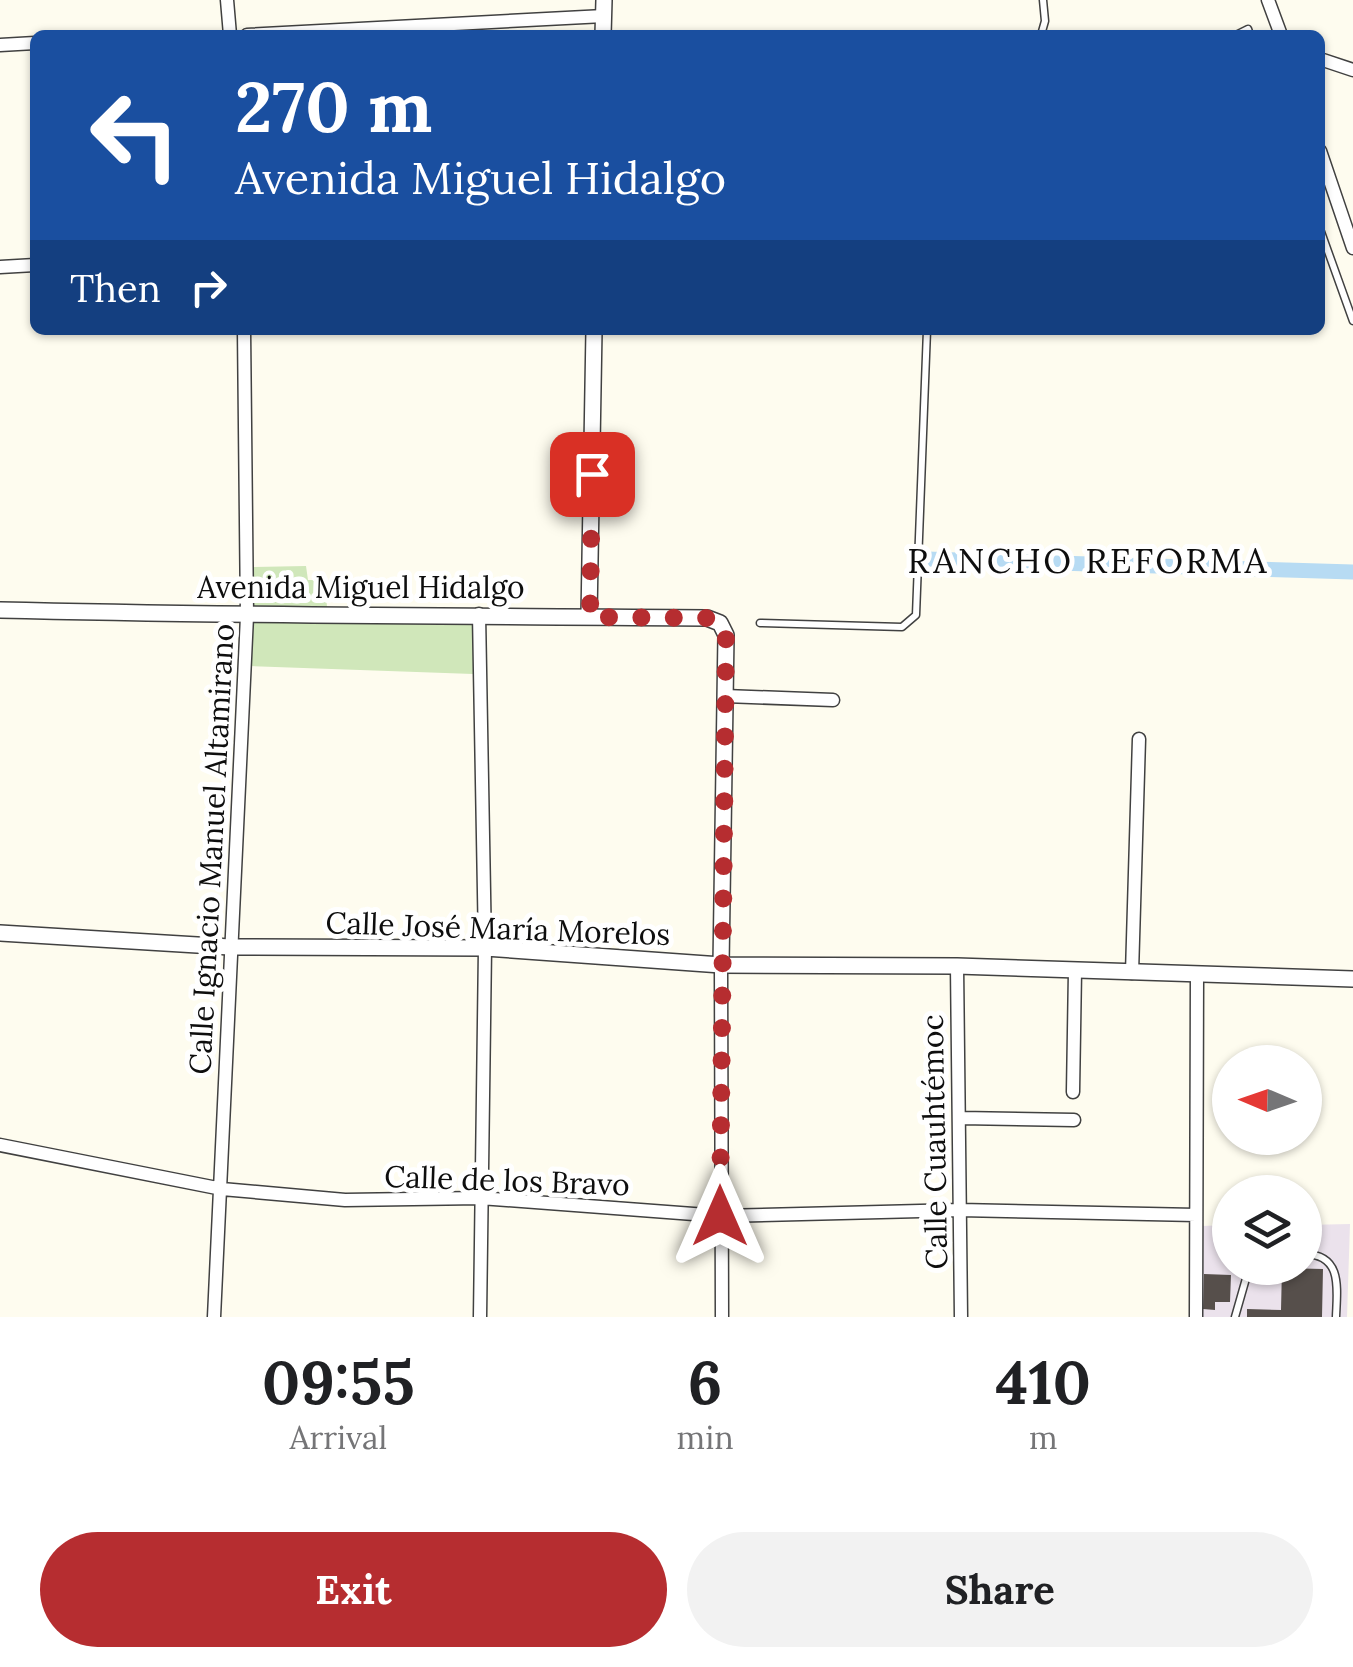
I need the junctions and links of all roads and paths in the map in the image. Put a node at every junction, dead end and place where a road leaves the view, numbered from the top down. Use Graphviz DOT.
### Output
graph roads {
  1 [pos="228,0"];
  2 [pos="1043,0"];
  3 [pos="1268,0"];
  4 [pos="604,8"];
  5 [pos="230,30"];
  6 [pos="313,30"];
  7 [pos="1042,30"];
  8 [pos="1278,30"];
  9 [pos="30,44"];
  10 [pos="0,45"];
  11 [pos="1325,61"];
  12 [pos="1353,70"];
  13 [pos="1325,166"];
  14 [pos="1325,243"];
  15 [pos="1353,248"];
  16 [pos="30,265"];
  17 [pos="0,267"];
  18 [pos="1353,321"];
  19 [pos="244,335"];
  20 [pos="594,335"];
  21 [pos="927,335"];
  22 [pos="0,610"];
  23 [pos="479,614"];
  24 [pos="246,616"];
  25 [pos="590,617"];
  26 [pos="760,623"];
  27 [pos="725,696"];
  28 [pos="833,700"];
  29 [pos="1139,739"];
  30 [pos="0,934"];
  31 [pos="230,947"];
  32 [pos="486,948"];
  33 [pos="721,966"];
  34 [pos="957,966"];
  35 [pos="1075,970"];
  36 [pos="1132,973"];
  37 [pos="1197,975"];
  38 [pos="1353,979"];
  39 [pos="1073,1092"];
  40 [pos="960,1118"];
  41 [pos="1074,1120"];
  42 [pos="0,1145"];
  43 [pos="222,1189"];
  44 [pos="480,1198"];
  45 [pos="960,1210"];
  46 [pos="1196,1215"];
  47 [pos="720,1216"];
  48 [pos="1322,1258"];
  49 [pos="1244,1285"];
  50 [pos="214,1317"];
  51 [pos="480,1317"];
  52 [pos="722,1317"];
  53 [pos="961,1317"];
  54 [pos="1196,1317"];
  55 [pos="1235,1317"];
  56 [pos="1336,1317"];
  1 -- 5 [label="street"];
  2 -- 7 [label="lane"];
  3 -- 8 [label="street"];
  4 -- 6 [label="street"];
  9 -- 10 [label="street"];
  11 -- 12 [label="street"];
  13 -- 15 [label="street"];
  14 -- 18 [label="lane"];
  16 -- 17 [label="street"];
  19 -- 24 [label="street, Calle Ignacio Manuel Altamirano"];
  20 -- 25 [label="street"];
  21 -- 26 [label="lane"];
  22 -- 24 [label="street, Avenida Miguel Hidalgo"];
  23 -- 24 [label="street, Avenida Miguel Hidalgo"];
  23 -- 25 [label="street, Avenida Miguel Hidalgo"];
  23 -- 32 [label="street"];
  24 -- 31 [label="street, Calle Ignacio Manuel Altamirano"];
  25 -- 27 [label="street, Avenida Miguel Hidalgo"];
  27 -- 28 [label="street"];
  27 -- 33 [label="street"];
  29 -- 36 [label="street"];
  30 -- 31 [label="street, Calle José María Morelos"];
  31 -- 32 [label="street, Calle José María Morelos"];
  31 -- 43 [label="street, Calle Ignacio Manuel Altamirano"];
  32 -- 33 [label="street, Calle José María Morelos"];
  32 -- 44 [label="street"];
  33 -- 34 [label="street, Calle José María Morelos"];
  33 -- 47 [label="street"];
  34 -- 35 [label="street, Calle José María Morelos"];
  34 -- 40 [label="street, Calle Cuauhtémoc"];
  35 -- 36 [label="street, Calle José María Morelos"];
  35 -- 39 [label="street"];
  36 -- 37 [label="street, Calle José María Morelos"];
  37 -- 38 [label="street, Calle José María Morelos"];
  37 -- 46 [label="street"];
  40 -- 41 [label="street"];
  40 -- 45 [label="street, Calle Cuauhtémoc"];
  42 -- 43 [label="street, Calle de los Bravo"];
  43 -- 44 [label="street, Calle de los Bravo"];
  43 -- 50 [label="street, Calle Ignacio Manuel Altamirano"];
  44 -- 47 [label="street, Calle de los Bravo"];
  44 -- 51 [label="street"];
  45 -- 46 [label="street, Calle de los Bravo"];
  45 -- 47 [label="street, Calle de los Bravo"];
  45 -- 53 [label="street, Calle Cuauhtémoc"];
  46 -- 54 [label="street"];
  47 -- 52 [label="street"];
  48 -- 56 [label="lane"];
  49 -- 55 [label="lane"];
}
